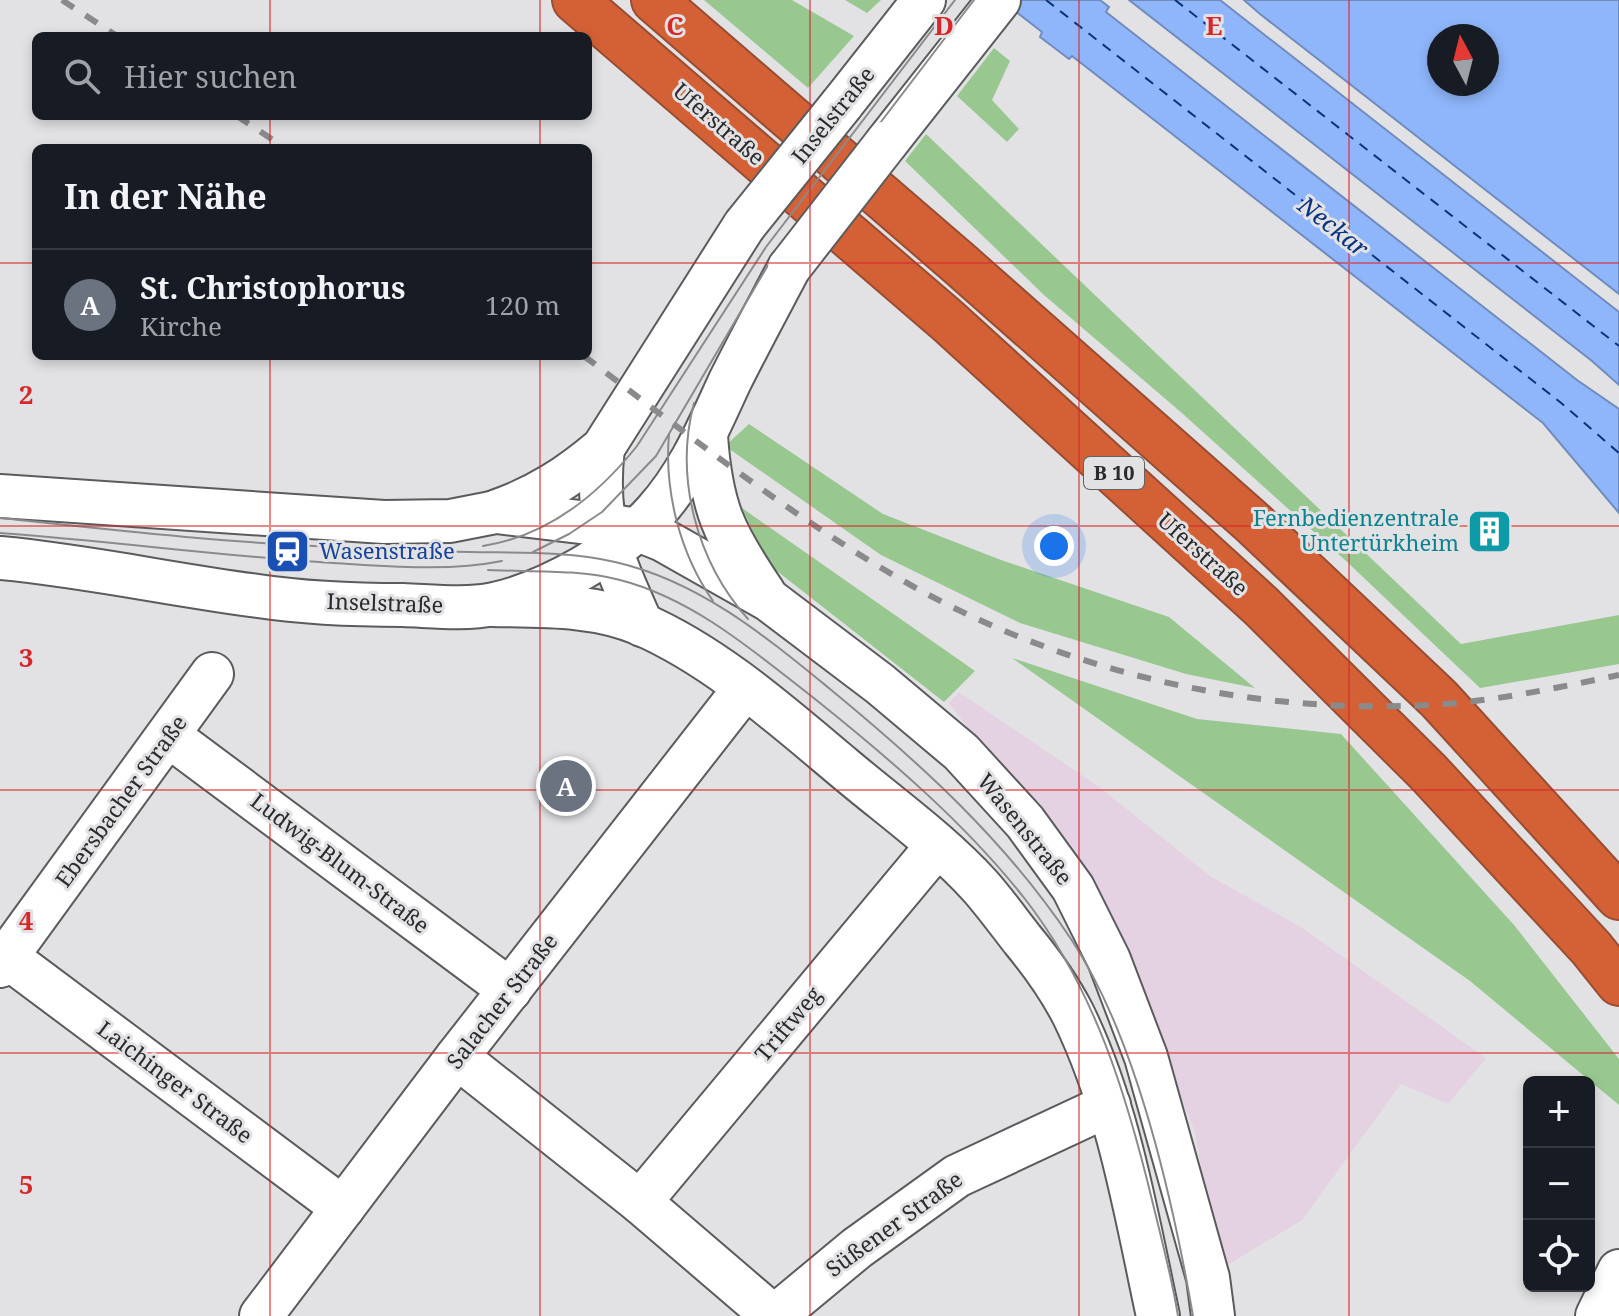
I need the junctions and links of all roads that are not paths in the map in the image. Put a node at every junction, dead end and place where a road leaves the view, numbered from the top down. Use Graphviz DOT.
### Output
graph roads {
  1 [pos="575,0"];
  2 [pos="654,0"];
  3 [pos="924,0"];
  4 [pos="991,10"];
  5 [pos="706,436"];
  6 [pos="603,448"];
  7 [pos="0,496"];
  8 [pos="496,512"];
  9 [pos="617,535"];
  10 [pos="0,558"];
  11 [pos="769,600"];
  12 [pos="492,605"];
  13 [pos="642,625"];
  14 [pos="212,674"];
  15 [pos="745,688"];
  16 [pos="169,736"];
  17 [pos="937,846"];
  18 [pos="1619,897"];
  19 [pos="4,961"];
  20 [pos="1619,983"];
  21 [pos="510,990"];
  22 [pos="457,1057"];
  23 [pos="1109,1105"];
  24 [pos="640,1202"];
  25 [pos="343,1208"];
  26 [pos="1619,1271"];
  27 [pos="261,1316"];
  28 [pos="774,1316"];
  29 [pos="1158,1316"];
  30 [pos="1213,1316"];
  31 [pos="1597,1316"];
  1 -- 20 [label="highway, Uferstraße / B 10"];
  2 -- 18 [label="highway, B 10"];
  3 -- 6 [label="street, Inselstraße, bridge"];
  4 -- 5 [label="street, Inselstraße, bridge"];
  5 -- 9 [label="street, Inselstraße"];
  5 -- 11 [label="street, Inselstraße"];
  6 -- 8 [label="street, Inselstraße"];
  6 -- 9 [label="street"];
  7 -- 8 [label="street, Wasenstraße"];
  8 -- 9 [label="street, Wasenstraße"];
  9 -- 11 [label="street, Wasenstraße"];
  9 -- 12 [label="street, Inselstraße"];
  9 -- 13 [label="street"];
  10 -- 12 [label="street, Inselstraße"];
  11 -- 30 [label="street, Wasenstraße"];
  12 -- 13 [label="street"];
  13 -- 15 [label="street"];
  14 -- 16 [label="street, Ebersbacher Straße"];
  15 -- 17 [label="street"];
  15 -- 21 [label="street, Salacher Straße"];
  16 -- 19 [label="street, Ebersbacher Straße"];
  16 -- 21 [label="street, Ludwig-Blum-Straße"];
  17 -- 23 [label="street"];
  17 -- 24 [label="street, Triftweg"];
  19 -- 25 [label="street, Laichinger Straße"];
  21 -- 22 [label="street, Salacher Straße"];
  22 -- 24 [label="street"];
  22 -- 25 [label="street, Salacher Straße"];
  23 -- 28 [label="street, Süßener Straße"];
  23 -- 29 [label="street"];
  24 -- 28 [label="street"];
  25 -- 27 [label="street, Salacher Straße"];
  26 -- 31 [label="street"];
}
